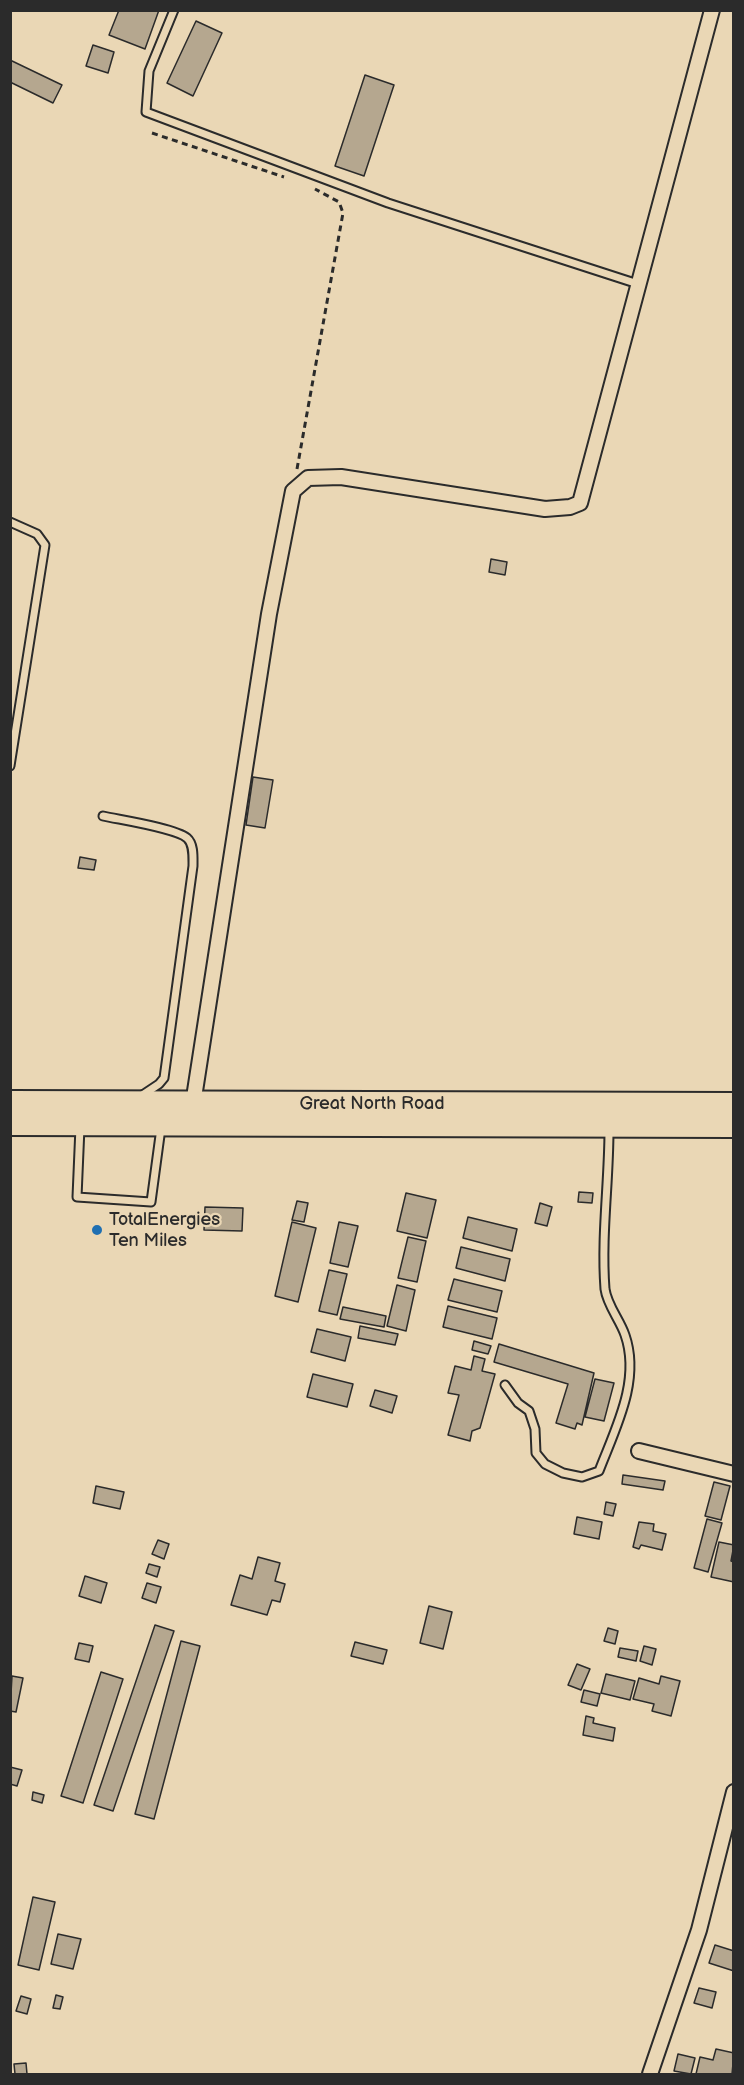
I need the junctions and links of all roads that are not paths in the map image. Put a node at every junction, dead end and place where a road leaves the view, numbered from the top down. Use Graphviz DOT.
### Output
graph roads {
  1 [pos="174,10"];
  2 [pos="712,10"];
  3 [pos="638,284"];
  4 [pos="10,522"];
  5 [pos="10,766"];
  6 [pos="103,816"];
  7 [pos="10,1103"];
  8 [pos="125,1104"];
  9 [pos="193,1104"];
  10 [pos="734,1105"];
  11 [pos="82,1113"];
  12 [pos="162,1114"];
  13 [pos="10,1123"];
  14 [pos="609,1124"];
  15 [pos="734,1125"];
  16 [pos="505,1385"];
  17 [pos="639,1451"];
  18 [pos="734,1474"];
  19 [pos="734,1792"];
  20 [pos="650,2074"];
  1 -- 3 [label="lane"];
  2 -- 3 [label="street"];
  3 -- 9 [label="street"];
  4 -- 5 [label="lane"];
  6 -- 8 [label="lane"];
  7 -- 11 [label="highway, Great North Road"];
  8 -- 11 [label="highway, Great North Road"];
  8 -- 12 [label="highway, Great North Road"];
  9 -- 10 [label="highway, Great North Road"];
  9 -- 12 [label="highway, Great North Road"];
  11 -- 12 [label="highway, Great North Road"];
  11 -- 12 [label="lane"];
  11 -- 13 [label="highway, Great North Road"];
  12 -- 14 [label="highway, Great North Road"];
  14 -- 15 [label="highway, Great North Road"];
  14 -- 16 [label="lane"];
  17 -- 18 [label="street"];
  19 -- 20 [label="street"];
}
